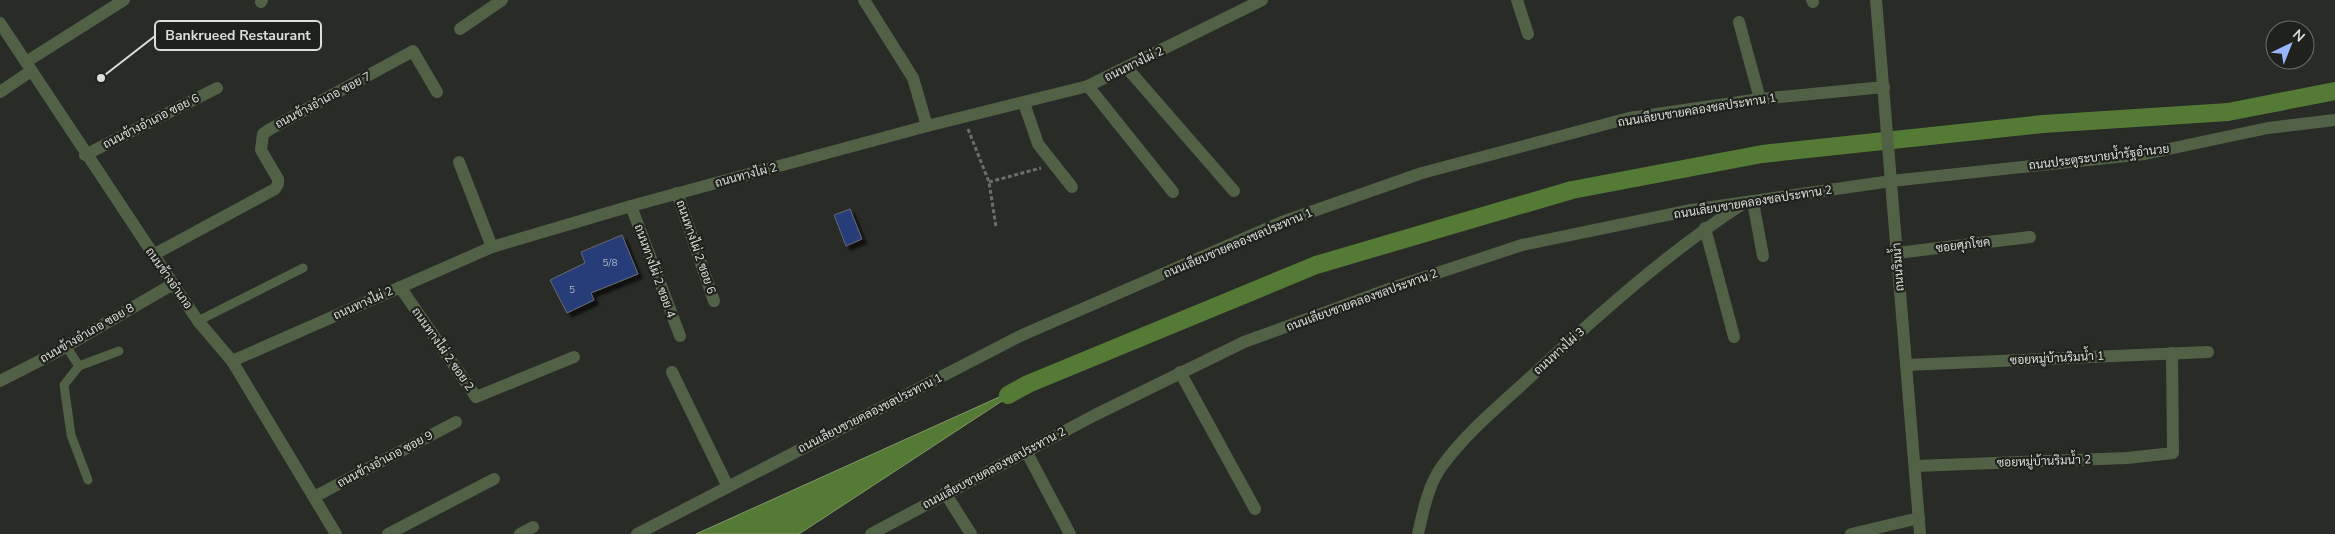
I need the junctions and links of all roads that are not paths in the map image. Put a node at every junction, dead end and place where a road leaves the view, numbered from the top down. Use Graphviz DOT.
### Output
graph roads {
  1 [pos="124,0"];
  2 [pos="502,0"];
  3 [pos="864,0"];
  4 [pos="1262,0"];
  5 [pos="1517,0"];
  6 [pos="1876,0"];
  7 [pos="1739,22"];
  8 [pos="0,23"];
  9 [pos="460,29"];
  10 [pos="1528,34"];
  11 [pos="28,67"];
  12 [pos="1127,68"];
  13 [pos="1088,86"];
  14 [pos="217,88"];
  15 [pos="1884,89"];
  16 [pos="0,92"];
  17 [pos="437,92"];
  18 [pos="1760,99"];
  19 [pos="1024,103"];
  20 [pos="2335,120"];
  21 [pos="927,126"];
  22 [pos="85,154"];
  23 [pos="459,162"];
  24 [pos="1891,177"];
  25 [pos="1072,188"];
  26 [pos="1234,191"];
  27 [pos="1173,192"];
  28 [pos="677,194"];
  29 [pos="1748,202"];
  30 [pos="631,206"];
  31 [pos="1705,228"];
  32 [pos="2030,237"];
  33 [pos="492,247"];
  34 [pos="1897,253"];
  35 [pos="153,255"];
  36 [pos="1763,256"];
  37 [pos="303,268"];
  38 [pos="173,284"];
  39 [pos="400,287"];
  40 [pos="714,301"];
  41 [pos="198,320"];
  42 [pos="680,336"];
  43 [pos="1734,337"];
  44 [pos="66,346"];
  45 [pos="119,351"];
  46 [pos="2208,352"];
  47 [pos="2172,353"];
  48 [pos="574,357"];
  49 [pos="232,361"];
  50 [pos="1906,365"];
  51 [pos="79,366"];
  52 [pos="672,372"];
  53 [pos="1180,372"];
  54 [pos="0,381"];
  55 [pos="456,422"];
  56 [pos="1026,451"];
  57 [pos="1914,466"];
  58 [pos="494,478"];
  59 [pos="88,480"];
  60 [pos="728,487"];
  61 [pos="945,493"];
  62 [pos="314,497"];
  63 [pos="1255,509"];
  64 [pos="1919,518"];
  65 [pos="533,528"];
  66 [pos="336,534"];
  67 [pos="388,534"];
  68 [pos="520,534"];
  69 [pos="637,534"];
  70 [pos="872,534"];
  71 [pos="971,534"];
  72 [pos="1070,534"];
  73 [pos="1418,534"];
  74 [pos="1850,534"];
  75 [pos="1920,534"];
  1 -- 11 [label="street"];
  2 -- 9 [label="street"];
  3 -- 21 [label="street"];
  4 -- 12 [label="street, ถนนทางไผ่ 2"];
  5 -- 10 [label="street"];
  6 -- 15 [label="street, ถนนริมน้ำ"];
  7 -- 18 [label="street"];
  8 -- 11 [label="street, ถนนข้างอำเภอ"];
  11 -- 16 [label="street"];
  11 -- 22 [label="street, ถนนข้างอำเภอ"];
  12 -- 13 [label="street, ถนนทางไผ่ 2"];
  12 -- 26 [label="street"];
  13 -- 19 [label="street, ถนนทางไผ่ 2"];
  13 -- 27 [label="street"];
  14 -- 22 [label="street, ถนนข้างอำเภอ ซอย 6"];
  15 -- 18 [label="street, ถนนเลียบชายคลองชลประทาน 1"];
  15 -- 24 [label="street, ถนนริมน้ำ"];
  17 -- 35 [label="street, ถนนข้างอำเภอ ซอย 7"];
  18 -- 60 [label="street, ถนนเลียบชายคลองชลประทาน 1"];
  19 -- 21 [label="street, ถนนทางไผ่ 2"];
  19 -- 25 [label="street"];
  20 -- 24 [label="street, ถนนประตูระบายน้ำรัฐอำนวย"];
  21 -- 28 [label="street, ถนนทางไผ่ 2"];
  22 -- 35 [label="street, ถนนข้างอำเภอ"];
  23 -- 33 [label="street"];
  24 -- 29 [label="street, ถนนเลียบชายคลองชลประทาน 2"];
  24 -- 34 [label="street, ถนนริมน้ำ"];
  28 -- 30 [label="street, ถนนทางไผ่ 2"];
  28 -- 40 [label="street, ถนนทางไผ่ 2 ซอย 6"];
  29 -- 31 [label="street, ถนนทางไผ่ 3"];
  29 -- 36 [label="street"];
  29 -- 53 [label="street, ถนนเลียบชายคลองชลประทาน 2"];
  30 -- 33 [label="street, ถนนทางไผ่ 2"];
  30 -- 42 [label="street, ถนนทางไผ่ 2 ซอย 4"];
  31 -- 43 [label="street"];
  31 -- 73 [label="street, ถนนทางไผ่ 3"];
  32 -- 34 [label="street, ซอยศุภโชค"];
  33 -- 39 [label="street, ถนนทางไผ่ 2"];
  34 -- 50 [label="street, ถนนริมน้ำ"];
  35 -- 38 [label="street, ถนนข้างอำเภอ"];
  37 -- 41 [label="lane"];
  38 -- 41 [label="street, ถนนข้างอำเภอ"];
  38 -- 44 [label="street, ถนนข้างอำเภอ ซอย 8"];
  39 -- 48 [label="street, ถนนทางไผ่ 2 ซอย 2"];
  39 -- 49 [label="street, ถนนทางไผ่ 2"];
  41 -- 49 [label="street, ถนนข้างอำเภอ"];
  44 -- 51 [label="lane"];
  44 -- 54 [label="street, ถนนข้างอำเภอ ซอย 8"];
  45 -- 51 [label="lane"];
  46 -- 47 [label="street, ซอยหมู่บ้านริมน้ำ 1"];
  47 -- 50 [label="street, ซอยหมู่บ้านริมน้ำ 1"];
  47 -- 57 [label="street, ซอยหมู่บ้านริมน้ำ 2"];
  49 -- 62 [label="street, ถนนข้างอำเภอ"];
  50 -- 57 [label="street, ถนนริมน้ำ"];
  51 -- 59 [label="lane"];
  52 -- 60 [label="street"];
  53 -- 56 [label="street, ถนนเลียบชายคลองชลประทาน 2"];
  53 -- 63 [label="street"];
  55 -- 62 [label="street, ถนนข้างอำเภอ ซอย 9"];
  56 -- 61 [label="street, ถนนเลียบชายคลองชลประทาน 2"];
  56 -- 72 [label="street"];
  57 -- 64 [label="street, ถนนริมน้ำ"];
  58 -- 67 [label="street"];
  60 -- 69 [label="street, ถนนเลียบชายคลองชลประทาน 1"];
  61 -- 70 [label="street, ถนนเลียบชายคลองชลประทาน 2"];
  61 -- 71 [label="street"];
  62 -- 66 [label="street, ถนนข้างอำเภอ"];
  64 -- 74 [label="street"];
  64 -- 75 [label="street, ถนนริมน้ำ"];
  65 -- 68 [label="street"];
}
